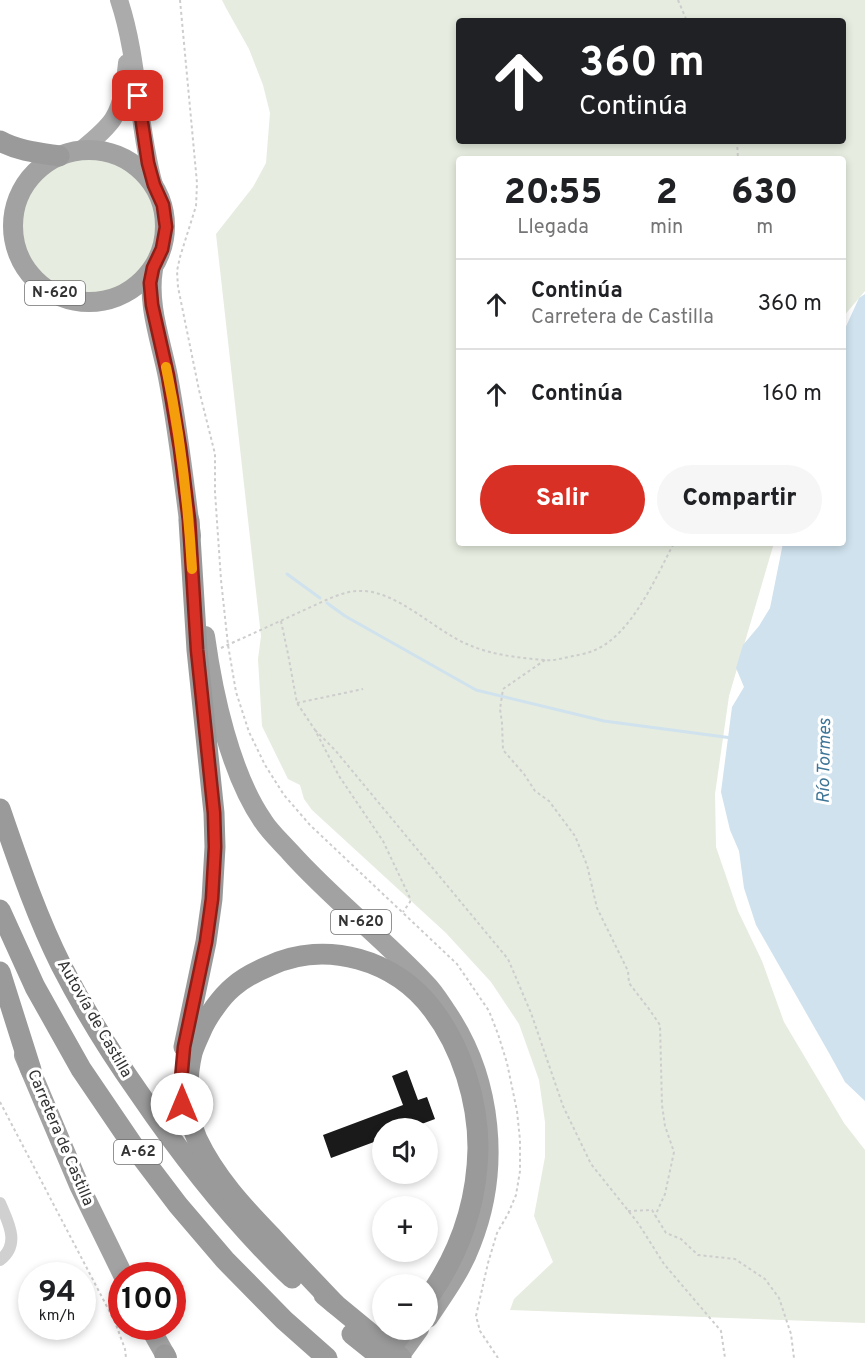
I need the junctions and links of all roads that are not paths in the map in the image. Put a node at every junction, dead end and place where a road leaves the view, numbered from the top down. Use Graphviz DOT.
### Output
graph roads {
  1 [pos="119,0"];
  2 [pos="129,40"];
  3 [pos="0,141"];
  4 [pos="81,150"];
  5 [pos="59,156"];
  6 [pos="154,185"];
  7 [pos="9,200"];
  8 [pos="0,234"];
  9 [pos="16,246"];
  10 [pos="153,268"];
  11 [pos="189,520"];
  12 [pos="0,809"];
  13 [pos="0,910"];
  14 [pos="0,972"];
  15 [pos="0,1000"];
  16 [pos="31,1070"];
  17 [pos="0,1203"];
  18 [pos="0,1260"];
  19 [pos="117,1262"];
  20 [pos="438,1283"];
  21 [pos="438,1304"];
  22 [pos="335,1305"];
  23 [pos="157,1340"];
  24 [pos="390,1340"];
  25 [pos="412,1340"];
  26 [pos="377,1350"];
  27 [pos="166,1357"];
  28 [pos="327,1358"];
  29 [pos="400,1358"];
  1 -- 2 [label="main road"];
  2 -- 4 [label="main road"];
  2 -- 6 [label="main road"];
  3 -- 5 [label="highway"];
  4 -- 5 [label="highway, N-620"];
  4 -- 6 [label="highway, N-620"];
  5 -- 7 [label="highway, N-620"];
  6 -- 10 [label="highway, N-620"];
  7 -- 9 [label="highway, N-620"];
  8 -- 9 [label="highway, N-620"];
  9 -- 10 [label="highway, N-620"];
  10 -- 11 [label="highway, N-620"];
  11 -- 21 [label="highway, N-620"];
  11 -- 22 [label="highway"];
  12 -- 26 [label="highway, Autovía de Castilla / A-62"];
  13 -- 28 [label="highway, Autovía de Castilla / A-62"];
  14 -- 16 [label="highway"];
  15 -- 16 [label="highway, Carretera de Castilla"];
  16 -- 19 [label="highway, Carretera de Castilla"];
  17 -- 18 [label="street"];
  20 -- 22 [label="highway"];
  22 -- 26 [label="highway"];
  23 -- 27 [label="highway"];
  24 -- 26 [label="highway"];
  25 -- 29 [label="highway"];
  26 -- 29 [label="highway, bridge"];
}
